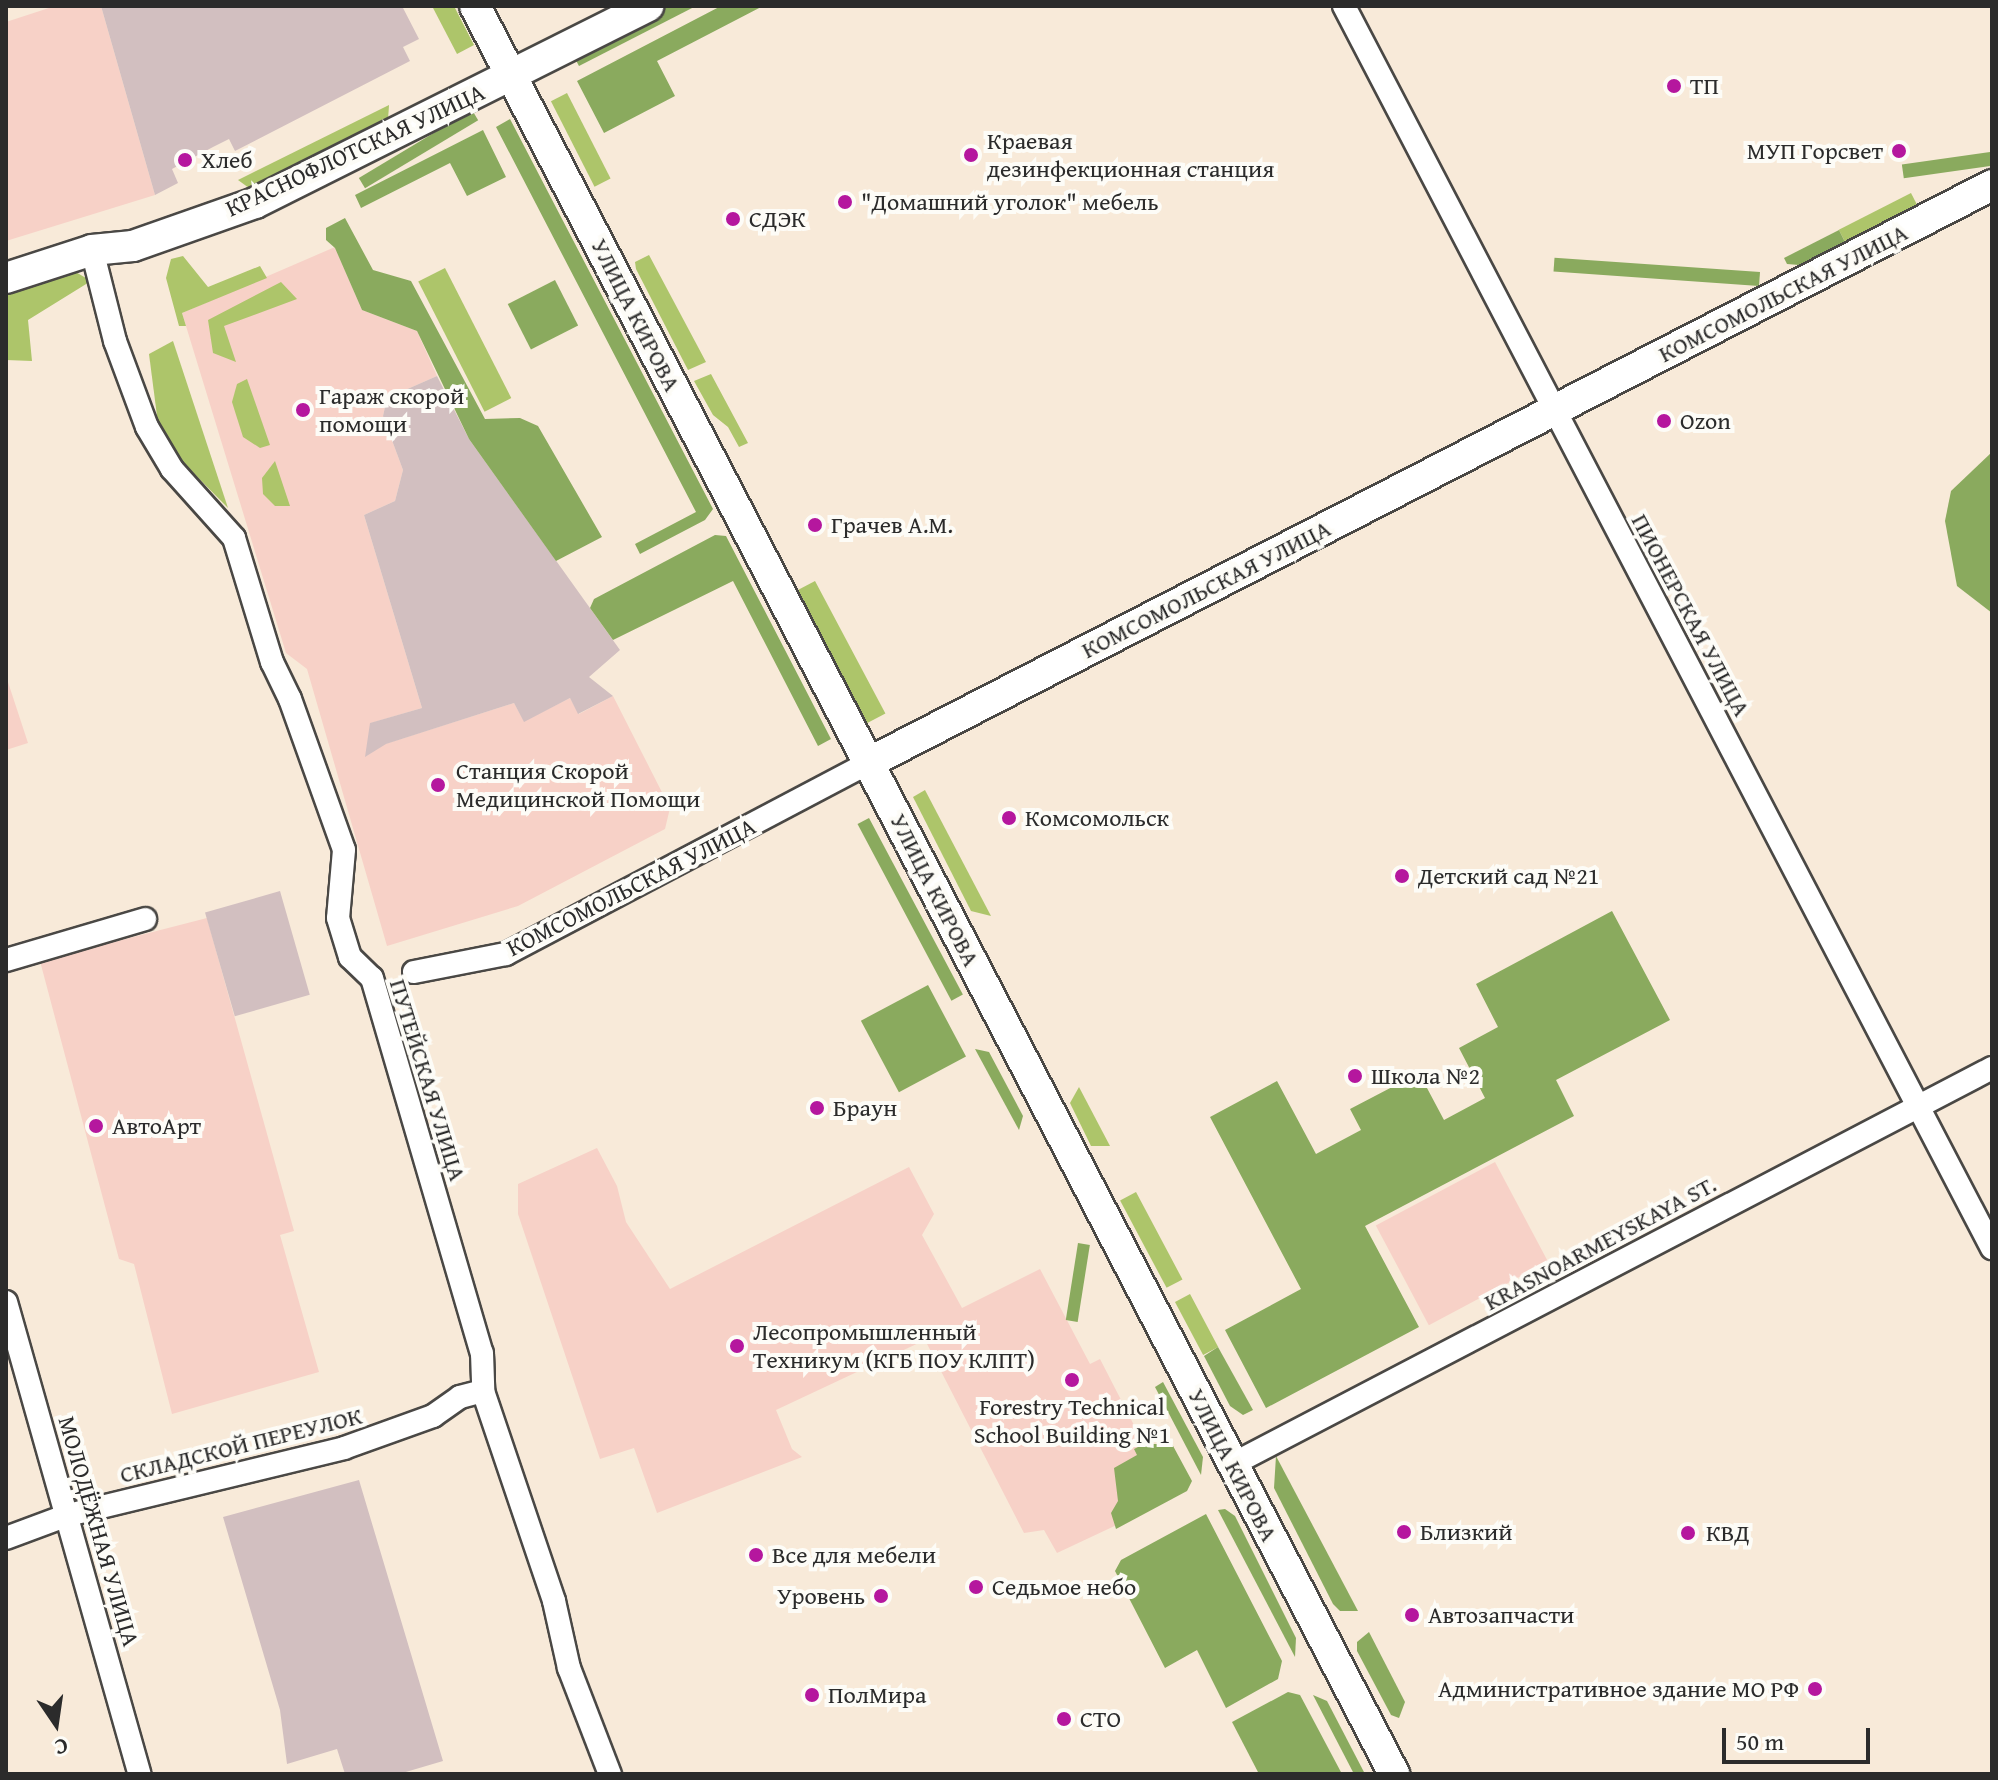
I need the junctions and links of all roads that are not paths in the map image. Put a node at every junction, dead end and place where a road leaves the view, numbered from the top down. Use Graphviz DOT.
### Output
graph roads {
  1 [pos="475,6"];
  2 [pos="648,6"];
  3 [pos="1344,6"];
  4 [pos="511,76"];
  5 [pos="1992,185"];
  6 [pos="92,250"];
  7 [pos="6,278"];
  8 [pos="1555,410"];
  9 [pos="868,763"];
  10 [pos="145,919"];
  11 [pos="6,960"];
  12 [pos="414,972"];
  13 [pos="1992,1068"];
  14 [pos="1918,1107"];
  15 [pos="1992,1248"];
  16 [pos="6,1302"];
  17 [pos="483,1391"];
  18 [pos="1233,1464"];
  19 [pos="68,1515"];
  20 [pos="6,1538"];
  21 [pos="140,1774"];
  22 [pos="610,1774"];
  23 [pos="1394,1774"];
  1 -- 4 [label="main road, УЛИЦА КИРОВА"];
  2 -- 4 [label="main road, КРАСНОФЛОТСКАЯ УЛИЦА"];
  3 -- 8 [label="street, ПИОНЕРСКАЯ УЛИЦА"];
  4 -- 6 [label="main road, КРАСНОФЛОТСКАЯ УЛИЦА"];
  4 -- 9 [label="main road, УЛИЦА КИРОВА"];
  5 -- 8 [label="main road, КОМСОМОЛЬСКАЯ УЛИЦА"];
  6 -- 7 [label="main road, КРАСНОФЛОТСКАЯ УЛИЦА"];
  6 -- 17 [label="street, ПУТЕЙСКАЯ УЛИЦА"];
  8 -- 9 [label="main road, КОМСОМОЛЬСКАЯ УЛИЦА"];
  8 -- 14 [label="street, ПИОНЕРСКАЯ УЛИЦА"];
  9 -- 12 [label="street, КОМСОМОЛЬСКАЯ УЛИЦА"];
  9 -- 18 [label="main road, УЛИЦА КИРОВА"];
  10 -- 11 [label="street"];
  13 -- 14 [label="street, KRASNOARMEYSKAYA ST."];
  14 -- 15 [label="street, ПИОНЕРСКАЯ УЛИЦА"];
  14 -- 18 [label="street, KRASNOARMEYSKAYA ST."];
  16 -- 19 [label="street, МОЛОДЁЖНАЯ УЛИЦА"];
  17 -- 19 [label="street, СКЛАДСКОЙ ПЕРЕУЛОК"];
  17 -- 22 [label="street, ПУТЕЙСКАЯ УЛИЦА"];
  18 -- 23 [label="main road, УЛИЦА КИРОВА"];
  19 -- 20 [label="street, СКЛАДСКОЙ ПЕРЕУЛОК"];
  19 -- 21 [label="street, МОЛОДЁЖНАЯ УЛИЦА"];
}
